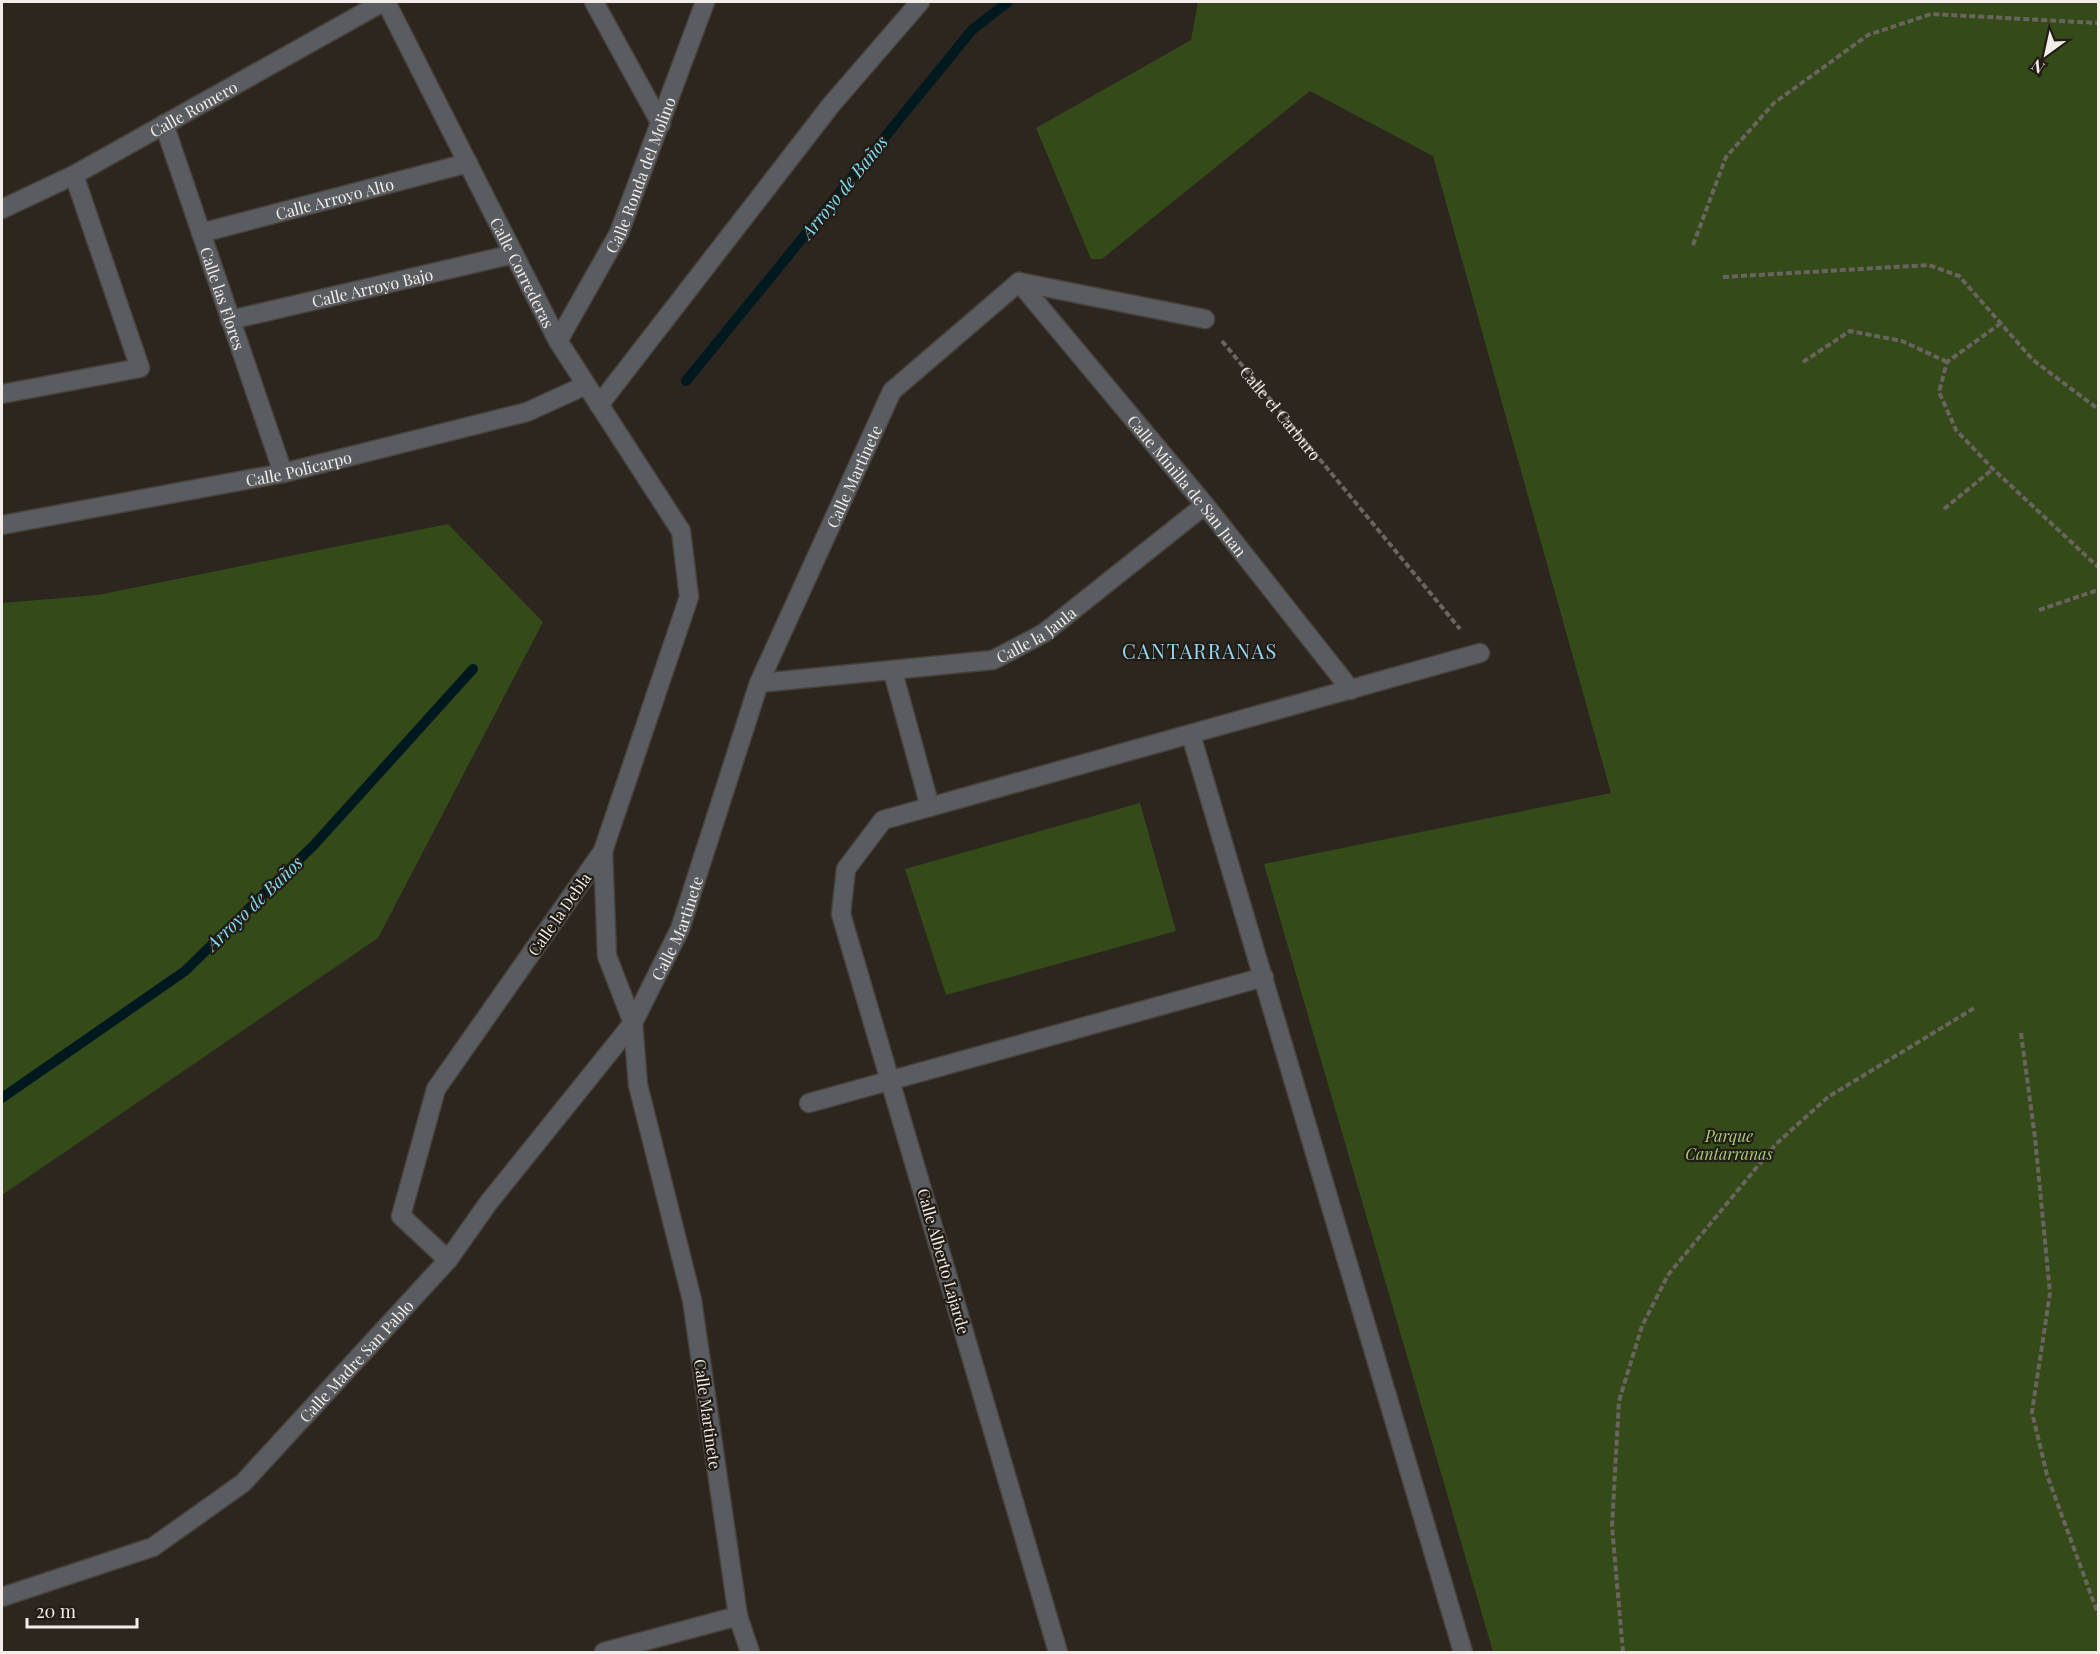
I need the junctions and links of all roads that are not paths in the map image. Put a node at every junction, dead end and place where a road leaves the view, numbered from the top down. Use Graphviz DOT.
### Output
graph roads {
  1 [pos="384,2"];
  2 [pos="594,2"];
  3 [pos="705,2"];
  4 [pos="920,2"];
  5 [pos="164,124"];
  6 [pos="661,124"];
  7 [pos="468,163"];
  8 [pos="74,175"];
  9 [pos="2,208"];
  10 [pos="201,233"];
  11 [pos="514,254"];
  12 [pos="1019,282"];
  13 [pos="230,320"];
  14 [pos="1205,320"];
  15 [pos="558,341"];
  16 [pos="586,385"];
  17 [pos="2,394"];
  18 [pos="599,405"];
  19 [pos="283,473"];
  20 [pos="1205,505"];
  21 [pos="2,525"];
  22 [pos="681,531"];
  23 [pos="1480,652"];
  24 [pos="892,672"];
  25 [pos="759,683"];
  26 [pos="1351,690"];
  27 [pos="1191,735"];
  28 [pos="930,807"];
  29 [pos="603,851"];
  30 [pos="1264,977"];
  31 [pos="633,1023"];
  32 [pos="891,1080"];
  33 [pos="809,1103"];
  34 [pos="448,1260"];
  35 [pos="2,1598"];
  36 [pos="738,1616"];
  37 [pos="604,1653"];
  38 [pos="750,1653"];
  39 [pos="1058,1653"];
  40 [pos="1463,1653"];
  1 -- 5 [label="street, Calle Romero"];
  1 -- 7 [label="street, Calle Correderas"];
  2 -- 6 [label="street"];
  3 -- 6 [label="street, Calle Ronda del Molino"];
  4 -- 18 [label="street"];
  5 -- 8 [label="street, Calle Romero"];
  5 -- 10 [label="street, Calle las Flores"];
  6 -- 15 [label="street, Calle Ronda del Molino"];
  7 -- 10 [label="street, Calle Arroyo Alto"];
  7 -- 11 [label="street, Calle Correderas"];
  8 -- 9 [label="street, Calle Romero"];
  8 -- 17 [label="street"];
  10 -- 13 [label="street, Calle las Flores"];
  11 -- 13 [label="street, Calle Arroyo Bajo"];
  11 -- 15 [label="street, Calle Correderas"];
  12 -- 14 [label="street"];
  12 -- 20 [label="street, Calle Minilla de San Juan"];
  12 -- 25 [label="street, Calle Martinete"];
  13 -- 19 [label="street, Calle las Flores"];
  15 -- 16 [label="street, Calle Correderas"];
  16 -- 18 [label="street, Calle Correderas"];
  16 -- 19 [label="street, Calle Policarpo"];
  18 -- 22 [label="street, Calle Correderas"];
  19 -- 21 [label="street, Calle Policarpo"];
  20 -- 24 [label="street, Calle la Jaula"];
  20 -- 26 [label="street, Calle Minilla de San Juan"];
  22 -- 29 [label="street, Calle la Debla"];
  23 -- 26 [label="street"];
  24 -- 25 [label="street, Calle la Jaula"];
  24 -- 28 [label="street"];
  25 -- 31 [label="street, Calle Martinete"];
  26 -- 27 [label="street"];
  27 -- 28 [label="street"];
  27 -- 30 [label="street"];
  28 -- 32 [label="street, Calle Alberto Lajarde"];
  29 -- 31 [label="street"];
  29 -- 34 [label="street, Calle la Debla"];
  30 -- 32 [label="street"];
  30 -- 40 [label="street"];
  31 -- 34 [label="street, Calle Madre San Pablo"];
  31 -- 36 [label="street, Calle Martinete"];
  32 -- 33 [label="street"];
  32 -- 39 [label="street, Calle Alberto Lajarde"];
  34 -- 35 [label="street, Calle Madre San Pablo"];
  36 -- 37 [label="street"];
  36 -- 38 [label="street, Calle Martinete"];
}
